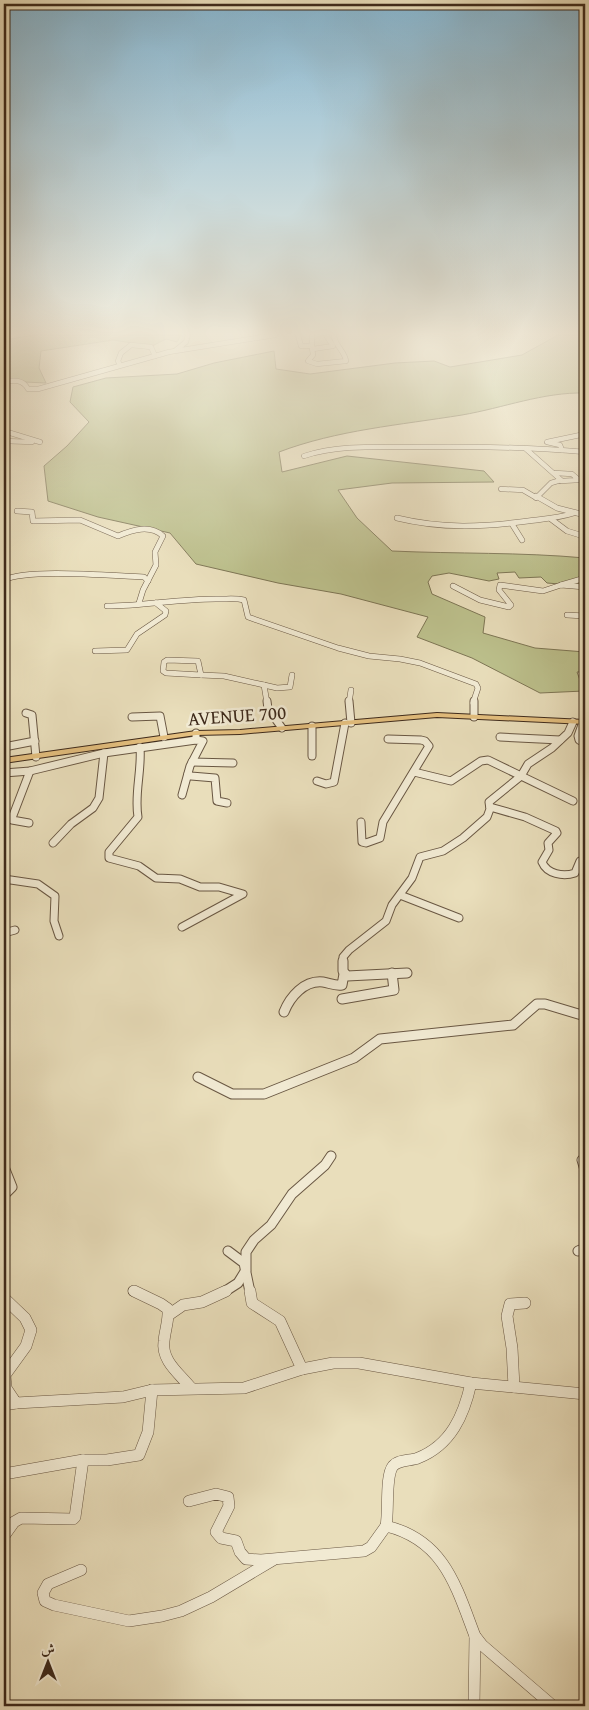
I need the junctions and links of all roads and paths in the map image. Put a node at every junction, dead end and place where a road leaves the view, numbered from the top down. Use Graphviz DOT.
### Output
graph roads {
  1 [pos="4,430"];
  2 [pos="585,434"];
  3 [pos="4,441"];
  4 [pos="526,449"];
  5 [pos="562,450"];
  6 [pos="585,452"];
  7 [pos="304,456"];
  8 [pos="555,473"];
  9 [pos="560,481"];
  10 [pos="501,489"];
  11 [pos="535,497"];
  12 [pos="18,511"];
  13 [pos="574,513"];
  14 [pos="585,515"];
  15 [pos="397,518"];
  16 [pos="551,519"];
  17 [pos="512,524"];
  18 [pos="580,535"];
  19 [pos="522,540"];
  20 [pos="585,578"];
  21 [pos="4,580"];
  22 [pos="148,581"];
  23 [pos="453,586"];
  24 [pos="561,586"];
  25 [pos="585,587"];
  26 [pos="139,603"];
  27 [pos="156,603"];
  28 [pos="107,606"];
  29 [pos="567,615"];
  30 [pos="585,616"];
  31 [pos="95,651"];
  32 [pos="201,675"];
  33 [pos="292,675"];
  34 [pos="264,685"];
  35 [pos="351,690"];
  36 [pos="26,713"];
  37 [pos="132,717"];
  38 [pos="474,717"];
  39 [pos="573,722"];
  40 [pos="584,722"];
  41 [pos="348,723"];
  42 [pos="312,726"];
  43 [pos="282,728"];
  44 [pos="164,737"];
  45 [pos="196,737"];
  46 [pos="500,737"];
  47 [pos="388,739"];
  48 [pos="35,740"];
  49 [pos="560,740"];
  50 [pos="585,743"];
  51 [pos="4,747"];
  52 [pos="140,747"];
  53 [pos="104,752"];
  54 [pos="312,756"];
  55 [pos="36,757"];
  56 [pos="4,761"];
  57 [pos="192,762"];
  58 [pos="233,763"];
  59 [pos="30,772"];
  60 [pos="414,772"];
  61 [pos="4,773"];
  62 [pos="188,774"];
  63 [pos="521,776"];
  64 [pos="317,780"];
  65 [pos="182,795"];
  66 [pos="573,801"];
  67 [pos="227,803"];
  68 [pos="490,807"];
  69 [pos="361,822"];
  70 [pos="29,823"];
  71 [pos="53,843"];
  72 [pos="585,860"];
  73 [pos="4,879"];
  74 [pos="400,895"];
  75 [pos="460,918"];
  76 [pos="182,927"];
  77 [pos="15,930"];
  78 [pos="4,933"];
  79 [pos="58,936"];
  80 [pos="392,973"];
  81 [pos="407,973"];
  82 [pos="344,974"];
  83 [pos="342,999"];
  84 [pos="284,1012"];
  85 [pos="585,1016"];
  86 [pos="198,1077"];
  87 [pos="331,1156"];
  88 [pos="582,1160"];
  89 [pos="4,1167"];
  90 [pos="585,1170"];
  91 [pos="4,1195"];
  92 [pos="228,1251"];
  93 [pos="246,1270"];
  94 [pos="133,1291"];
  95 [pos="4,1298"];
  96 [pos="525,1302"];
  97 [pos="170,1314"];
  98 [pos="302,1369"];
  99 [pos="471,1383"];
  100 [pos="514,1387"];
  101 [pos="191,1388"];
  102 [pos="152,1390"];
  103 [pos="585,1394"];
  104 [pos="16,1403"];
  105 [pos="4,1405"];
  106 [pos="83,1460"];
  107 [pos="4,1474"];
  108 [pos="189,1501"];
  109 [pos="386,1526"];
  110 [pos="4,1536"];
  111 [pos="276,1559"];
  112 [pos="81,1570"];
  113 [pos="475,1636"];
  114 [pos="474,1706"];
  115 [pos="553,1706"];
  1 -- 3 [label="street"];
  2 -- 5 [label="street"];
  4 -- 5 [label="street"];
  4 -- 7 [label="street"];
  4 -- 8 [label="street"];
  5 -- 6 [label="street"];
  8 -- 9 [label="street"];
  8 -- 9 [label="street"];
  9 -- 11 [label="street"];
  10 -- 11 [label="street"];
  11 -- 13 [label="street"];
  12 -- 22 [label="street"];
  13 -- 14 [label="street"];
  13 -- 16 [label="street"];
  15 -- 17 [label="street"];
  16 -- 17 [label="street"];
  16 -- 18 [label="street"];
  17 -- 19 [label="street"];
  20 -- 24 [label="street"];
  21 -- 22 [label="street"];
  22 -- 26 [label="street"];
  23 -- 24 [label="street"];
  24 -- 25 [label="street"];
  26 -- 27 [label="street"];
  26 -- 28 [label="street"];
  27 -- 31 [label="street"];
  27 -- 38 [label="street"];
  29 -- 30 [label="street"];
  32 -- 32 [label="street"];
  32 -- 34 [label="street"];
  33 -- 34 [label="street"];
  34 -- 43 [label="street"];
  35 -- 41 [label="street"];
  36 -- 48 [label="street"];
  37 -- 44 [label="street"];
  38 -- 39 [label="main road, AVENUE 700"];
  38 -- 41 [label="main road, AVENUE 700"];
  39 -- 40 [label="main road, AVENUE 700"];
  39 -- 49 [label="street"];
  40 -- 50 [label="street"];
  41 -- 42 [label="main road, AVENUE 700"];
  41 -- 64 [label="street"];
  42 -- 43 [label="main road, AVENUE 700"];
  42 -- 54 [label="street"];
  43 -- 45 [label="main road, AVENUE 700"];
  44 -- 45 [label="main road, AVENUE 700"];
  44 -- 55 [label="main road, AVENUE 700"];
  45 -- 52 [label="street"];
  45 -- 57 [label="street"];
  46 -- 49 [label="street"];
  47 -- 60 [label="street"];
  48 -- 51 [label="street"];
  48 -- 55 [label="street"];
  49 -- 63 [label="street"];
  52 -- 53 [label="street"];
  52 -- 76 [label="street"];
  53 -- 59 [label="street"];
  53 -- 71 [label="street"];
  55 -- 56 [label="main road, AVENUE 700"];
  57 -- 58 [label="street"];
  57 -- 62 [label="street"];
  59 -- 61 [label="street"];
  59 -- 70 [label="street"];
  60 -- 63 [label="street"];
  60 -- 69 [label="street"];
  62 -- 65 [label="street"];
  62 -- 67 [label="street"];
  63 -- 66 [label="street"];
  63 -- 68 [label="street"];
  68 -- 72 [label="street"];
  68 -- 74 [label="street"];
  73 -- 79 [label="street"];
  74 -- 75 [label="street"];
  74 -- 82 [label="street"];
  77 -- 78 [label="street"];
  80 -- 81 [label="street"];
  80 -- 82 [label="street"];
  80 -- 83 [label="street"];
  82 -- 84 [label="street"];
  85 -- 86 [label="street"];
  87 -- 93 [label="street"];
  88 -- 90 [label="street"];
  89 -- 91 [label="street"];
  92 -- 93 [label="street"];
  93 -- 97 [label="street"];
  93 -- 98 [label="street"];
  94 -- 97 [label="street"];
  95 -- 104 [label="street"];
  96 -- 100 [label="street"];
  97 -- 101 [label="street"];
  98 -- 99 [label="street"];
  98 -- 101 [label="street"];
  99 -- 100 [label="street"];
  99 -- 109 [label="street"];
  100 -- 103 [label="street"];
  101 -- 102 [label="street"];
  102 -- 104 [label="street"];
  102 -- 106 [label="street"];
  104 -- 105 [label="street"];
  106 -- 107 [label="street"];
  106 -- 110 [label="street"];
  108 -- 111 [label="street"];
  109 -- 111 [label="street"];
  109 -- 113 [label="street"];
  111 -- 112 [label="street"];
  113 -- 114 [label="street"];
  113 -- 115 [label="street"];
}
